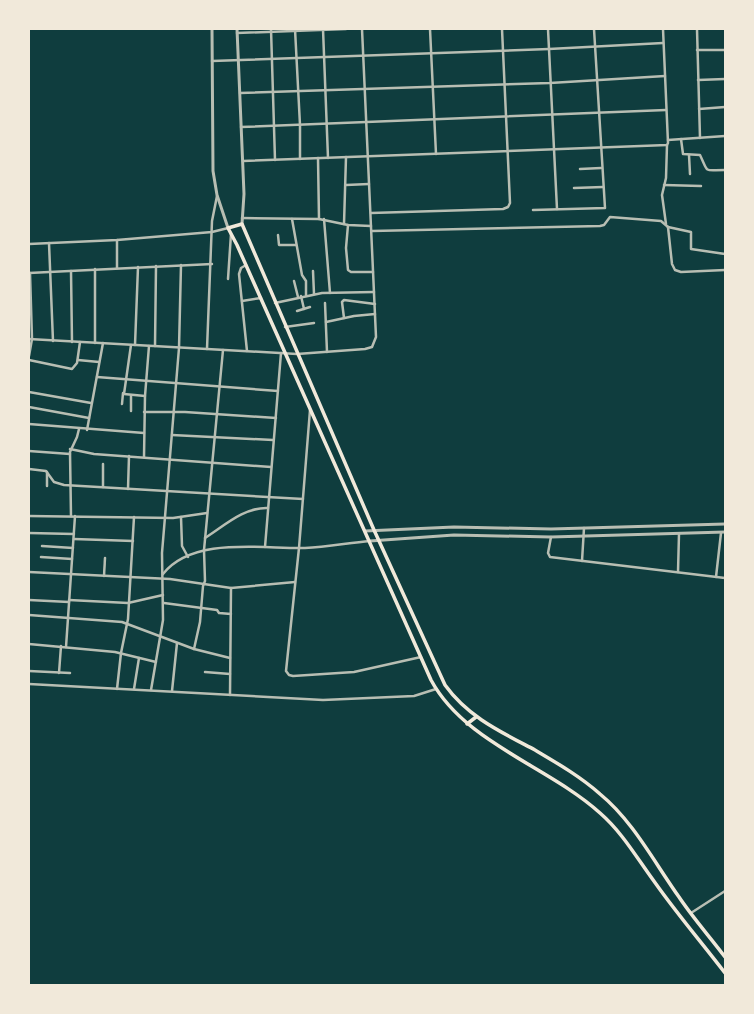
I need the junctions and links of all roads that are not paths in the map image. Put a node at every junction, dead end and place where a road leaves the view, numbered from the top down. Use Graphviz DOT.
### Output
graph roads {
  1 [pos="212,29"];
  2 [pos="237,29"];
  3 [pos="323,29"];
  4 [pos="346,29"];
  5 [pos="362,29"];
  6 [pos="430,29"];
  7 [pos="502,29"];
  8 [pos="548,29"];
  9 [pos="594,29"];
  10 [pos="663,29"];
  11 [pos="696,29"];
  12 [pos="271,30"];
  13 [pos="295,30"];
  14 [pos="237,33"];
  15 [pos="663,43"];
  16 [pos="595,46"];
  17 [pos="549,49"];
  18 [pos="503,50"];
  19 [pos="697,50"];
  20 [pos="725,50"];
  21 [pos="431,53"];
  22 [pos="364,55"];
  23 [pos="324,57"];
  24 [pos="272,58"];
  25 [pos="296,58"];
  26 [pos="212,60"];
  27 [pos="238,60"];
  28 [pos="665,76"];
  29 [pos="725,79"];
  30 [pos="597,80"];
  31 [pos="698,80"];
  32 [pos="550,83"];
  33 [pos="504,84"];
  34 [pos="433,86"];
  35 [pos="365,89"];
  36 [pos="326,90"];
  37 [pos="298,91"];
  38 [pos="273,92"];
  39 [pos="240,93"];
  40 [pos="725,107"];
  41 [pos="699,109"];
  42 [pos="666,110"];
  43 [pos="599,114"];
  44 [pos="552,116"];
  45 [pos="506,118"];
  46 [pos="434,120"];
  47 [pos="367,122"];
  48 [pos="327,124"];
  49 [pos="300,125"];
  50 [pos="273,126"];
  51 [pos="241,127"];
  52 [pos="725,136"];
  53 [pos="700,138"];
  54 [pos="681,139"];
  55 [pos="668,140"];
  56 [pos="668,145"];
  57 [pos="600,148"];
  58 [pos="554,149"];
  59 [pos="507,151"];
  60 [pos="436,154"];
  61 [pos="689,155"];
  62 [pos="368,156"];
  63 [pos="346,157"];
  64 [pos="318,158"];
  65 [pos="328,158"];
  66 [pos="300,159"];
  67 [pos="275,160"];
  68 [pos="243,161"];
  69 [pos="602,168"];
  70 [pos="580,169"];
  71 [pos="725,170"];
  72 [pos="690,174"];
  73 [pos="369,184"];
  74 [pos="346,185"];
  75 [pos="664,185"];
  76 [pos="701,186"];
  77 [pos="603,187"];
  78 [pos="574,188"];
  79 [pos="217,195"];
  80 [pos="557,209"];
  81 [pos="533,210"];
  82 [pos="371,213"];
  83 [pos="242,218"];
  84 [pos="292,219"];
  85 [pos="319,219"];
  86 [pos="324,219"];
  87 [pos="242,224"];
  88 [pos="344,225"];
  89 [pos="348,225"];
  90 [pos="371,226"];
  91 [pos="667,226"];
  92 [pos="228,228"];
  93 [pos="372,231"];
  94 [pos="212,232"];
  95 [pos="231,233"];
  96 [pos="278,235"];
  97 [pos="117,240"];
  98 [pos="49,243"];
  99 [pos="29,244"];
  100 [pos="296,245"];
  101 [pos="725,254"];
  102 [pos="212,264"];
  103 [pos="181,265"];
  104 [pos="246,265"];
  105 [pos="156,266"];
  106 [pos="138,267"];
  107 [pos="117,268"];
  108 [pos="95,269"];
  109 [pos="725,270"];
  110 [pos="71,271"];
  111 [pos="313,271"];
  112 [pos="51,272"];
  113 [pos="374,272"];
  114 [pos="30,273"];
  115 [pos="228,279"];
  116 [pos="294,281"];
  117 [pos="374,292"];
  118 [pos="330,293"];
  119 [pos="314,294"];
  120 [pos="306,296"];
  121 [pos="299,297"];
  122 [pos="261,298"];
  123 [pos="242,301"];
  124 [pos="274,303"];
  125 [pos="325,303"];
  126 [pos="375,304"];
  127 [pos="310,307"];
  128 [pos="304,309"];
  129 [pos="297,311"];
  130 [pos="375,314"];
  131 [pos="344,318"];
  132 [pos="326,322"];
  133 [pos="314,323"];
  134 [pos="285,327"];
  135 [pos="30,339"];
  136 [pos="53,341"];
  137 [pos="72,342"];
  138 [pos="80,342"];
  139 [pos="95,343"];
  140 [pos="103,343"];
  141 [pos="131,345"];
  142 [pos="136,345"];
  143 [pos="149,346"];
  144 [pos="155,346"];
  145 [pos="179,348"];
  146 [pos="206,349"];
  147 [pos="223,350"];
  148 [pos="247,351"];
  149 [pos="328,352"];
  150 [pos="283,353"];
  151 [pos="297,354"];
  152 [pos="29,356"];
  153 [pos="29,360"];
  154 [pos="78,360"];
  155 [pos="99,362"];
  156 [pos="97,377"];
  157 [pos="125,380"];
  158 [pos="146,382"];
  159 [pos="176,384"];
  160 [pos="220,387"];
  161 [pos="278,391"];
  162 [pos="29,392"];
  163 [pos="124,393"];
  164 [pos="131,396"];
  165 [pos="145,396"];
  166 [pos="91,402"];
  167 [pos="122,404"];
  168 [pos="29,408"];
  169 [pos="310,409"];
  170 [pos="131,410"];
  171 [pos="144,412"];
  172 [pos="173,413"];
  173 [pos="217,414"];
  174 [pos="89,418"];
  175 [pos="276,418"];
  176 [pos="29,424"];
  177 [pos="79,429"];
  178 [pos="87,430"];
  179 [pos="144,433"];
  180 [pos="172,434"];
  181 [pos="215,436"];
  182 [pos="273,440"];
  183 [pos="70,449"];
  184 [pos="29,451"];
  185 [pos="70,454"];
  186 [pos="129,456"];
  187 [pos="144,457"];
  188 [pos="170,459"];
  189 [pos="212,462"];
  190 [pos="103,464"];
  191 [pos="271,467"];
  192 [pos="29,469"];
  193 [pos="48,472"];
  194 [pos="47,486"];
  195 [pos="70,486"];
  196 [pos="103,488"];
  197 [pos="128,489"];
  198 [pos="167,491"];
  199 [pos="209,493"];
  200 [pos="269,497"];
  201 [pos="303,499"];
  202 [pos="268,508"];
  203 [pos="208,514"];
  204 [pos="29,516"];
  205 [pos="71,516"];
  206 [pos="75,516"];
  207 [pos="134,517"];
  208 [pos="181,517"];
  209 [pos="165,518"];
  210 [pos="725,524"];
  211 [pos="584,528"];
  212 [pos="374,530"];
  213 [pos="365,531"];
  214 [pos="725,532"];
  215 [pos="29,533"];
  216 [pos="721,533"];
  217 [pos="74,534"];
  218 [pos="679,534"];
  219 [pos="584,536"];
  220 [pos="551,537"];
  221 [pos="74,539"];
  222 [pos="205,539"];
  223 [pos="378,540"];
  224 [pos="133,541"];
  225 [pos="370,541"];
  226 [pos="42,546"];
  227 [pos="265,546"];
  228 [pos="73,548"];
  229 [pos="299,548"];
  230 [pos="204,550"];
  231 [pos="41,557"];
  232 [pos="188,557"];
  233 [pos="105,558"];
  234 [pos="72,560"];
  235 [pos="582,561"];
  236 [pos="29,572"];
  237 [pos="678,572"];
  238 [pos="162,574"];
  239 [pos="71,575"];
  240 [pos="104,576"];
  241 [pos="130,577"];
  242 [pos="716,577"];
  243 [pos="163,578"];
  244 [pos="725,578"];
  245 [pos="295,582"];
  246 [pos="204,583"];
  247 [pos="231,588"];
  248 [pos="163,595"];
  249 [pos="29,600"];
  250 [pos="69,601"];
  251 [pos="128,603"];
  252 [pos="164,603"];
  253 [pos="201,609"];
  254 [pos="29,614"];
  255 [pos="231,614"];
  256 [pos="68,617"];
  257 [pos="127,624"];
  258 [pos="160,637"];
  259 [pos="177,643"];
  260 [pos="29,644"];
  261 [pos="61,646"];
  262 [pos="66,646"];
  263 [pos="194,649"];
  264 [pos="121,653"];
  265 [pos="421,657"];
  266 [pos="140,658"];
  267 [pos="230,658"];
  268 [pos="156,662"];
  269 [pos="29,671"];
  270 [pos="205,672"];
  271 [pos="59,673"];
  272 [pos="70,673"];
  273 [pos="230,674"];
  274 [pos="29,684"];
  275 [pos="117,688"];
  276 [pos="134,689"];
  277 [pos="436,689"];
  278 [pos="150,690"];
  279 [pos="172,691"];
  280 [pos="230,695"];
  281 [pos="476,718"];
  282 [pos="467,724"];
  283 [pos="725,891"];
  284 [pos="691,914"];
  285 [pos="725,957"];
  286 [pos="725,973"];
  1 -- 26 [label="street"];
  2 -- 14 [label="street"];
  3 -- 4 [label="street"];
  3 -- 13 [label="street"];
  3 -- 23 [label="street"];
  5 -- 22 [label="street"];
  6 -- 21 [label="street"];
  7 -- 18 [label="street"];
  8 -- 17 [label="street"];
  9 -- 16 [label="street"];
  10 -- 15 [label="street"];
  11 -- 19 [label="street"];
  12 -- 13 [label="street"];
  12 -- 14 [label="street"];
  12 -- 24 [label="street"];
  13 -- 25 [label="street"];
  14 -- 27 [label="street"];
  15 -- 16 [label="street"];
  15 -- 28 [label="street"];
  16 -- 17 [label="street"];
  16 -- 30 [label="street"];
  17 -- 18 [label="street"];
  17 -- 32 [label="street"];
  18 -- 21 [label="street"];
  18 -- 33 [label="street"];
  19 -- 20 [label="street"];
  19 -- 31 [label="street"];
  21 -- 22 [label="street"];
  21 -- 34 [label="street"];
  22 -- 23 [label="street"];
  22 -- 35 [label="street"];
  23 -- 25 [label="street"];
  23 -- 36 [label="street"];
  24 -- 25 [label="street"];
  24 -- 27 [label="street"];
  24 -- 38 [label="street"];
  25 -- 37 [label="street"];
  26 -- 27 [label="street"];
  26 -- 79 [label="street"];
  27 -- 39 [label="street"];
  28 -- 30 [label="street"];
  28 -- 42 [label="street"];
  29 -- 31 [label="street"];
  30 -- 32 [label="street"];
  30 -- 43 [label="street"];
  31 -- 41 [label="street"];
  32 -- 33 [label="street"];
  32 -- 44 [label="street"];
  33 -- 34 [label="street"];
  33 -- 45 [label="street"];
  34 -- 35 [label="street"];
  34 -- 46 [label="street"];
  35 -- 36 [label="street"];
  35 -- 47 [label="street"];
  36 -- 37 [label="street"];
  36 -- 48 [label="street"];
  37 -- 38 [label="street"];
  37 -- 49 [label="street"];
  38 -- 39 [label="street"];
  38 -- 50 [label="street"];
  39 -- 51 [label="street"];
  40 -- 41 [label="street"];
  41 -- 53 [label="street"];
  42 -- 43 [label="street"];
  42 -- 55 [label="street"];
  43 -- 44 [label="street"];
  43 -- 57 [label="street"];
  44 -- 45 [label="street"];
  44 -- 58 [label="street"];
  45 -- 46 [label="street"];
  45 -- 59 [label="street"];
  46 -- 47 [label="street"];
  46 -- 60 [label="street"];
  47 -- 48 [label="street"];
  47 -- 62 [label="street"];
  48 -- 49 [label="street"];
  48 -- 65 [label="street"];
  49 -- 50 [label="street"];
  49 -- 66 [label="street"];
  50 -- 51 [label="street"];
  50 -- 67 [label="street"];
  51 -- 68 [label="street"];
  52 -- 53 [label="street"];
  53 -- 54 [label="street"];
  54 -- 55 [label="street"];
  54 -- 61 [label="street"];
  55 -- 56 [label="street"];
  56 -- 57 [label="street"];
  56 -- 75 [label="street"];
  57 -- 58 [label="street"];
  57 -- 69 [label="street"];
  58 -- 59 [label="street"];
  58 -- 80 [label="street"];
  59 -- 60 [label="street"];
  59 -- 82 [label="street"];
  60 -- 62 [label="street"];
  61 -- 71 [label="street"];
  61 -- 72 [label="street"];
  62 -- 63 [label="street"];
  62 -- 73 [label="street"];
  63 -- 65 [label="street"];
  63 -- 74 [label="street"];
  64 -- 65 [label="street"];
  64 -- 66 [label="street"];
  64 -- 85 [label="street"];
  66 -- 67 [label="street"];
  67 -- 68 [label="street"];
  68 -- 83 [label="street"];
  69 -- 70 [label="street"];
  69 -- 77 [label="street"];
  73 -- 74 [label="street"];
  73 -- 82 [label="street"];
  74 -- 88 [label="street"];
  75 -- 76 [label="street"];
  75 -- 91 [label="street"];
  77 -- 78 [label="street"];
  77 -- 80 [label="street"];
  79 -- 92 [label="street"];
  79 -- 94 [label="street"];
  80 -- 81 [label="street"];
  82 -- 90 [label="street"];
  83 -- 84 [label="street"];
  83 -- 87 [label="street"];
  84 -- 85 [label="street"];
  84 -- 100 [label="street"];
  85 -- 86 [label="street"];
  86 -- 88 [label="street"];
  86 -- 118 [label="street"];
  87 -- 92 [label="main road"];
  87 -- 124 [label="main road"];
  88 -- 89 [label="street"];
  89 -- 90 [label="street"];
  89 -- 113 [label="street"];
  90 -- 93 [label="street"];
  91 -- 93 [label="street"];
  91 -- 101 [label="street"];
  91 -- 109 [label="street"];
  92 -- 94 [label="street"];
  92 -- 95 [label="main road"];
  93 -- 113 [label="street"];
  94 -- 97 [label="street"];
  94 -- 102 [label="street"];
  95 -- 104 [label="main road"];
  95 -- 115 [label="street"];
  96 -- 100 [label="street"];
  97 -- 98 [label="street"];
  97 -- 107 [label="street"];
  98 -- 99 [label="street"];
  98 -- 112 [label="street"];
  100 -- 120 [label="street"];
  102 -- 103 [label="street"];
  102 -- 146 [label="street"];
  103 -- 105 [label="street"];
  103 -- 145 [label="street"];
  104 -- 122 [label="main road"];
  104 -- 123 [label="street"];
  105 -- 106 [label="street"];
  105 -- 144 [label="street"];
  106 -- 107 [label="street"];
  106 -- 142 [label="street"];
  107 -- 108 [label="street"];
  108 -- 110 [label="street"];
  108 -- 139 [label="street"];
  110 -- 112 [label="street"];
  110 -- 137 [label="street"];
  111 -- 119 [label="street"];
  112 -- 114 [label="street"];
  112 -- 136 [label="street"];
  113 -- 117 [label="street"];
  114 -- 135 [label="street"];
  116 -- 121 [label="street"];
  117 -- 118 [label="street"];
  117 -- 126 [label="street"];
  118 -- 119 [label="street"];
  119 -- 120 [label="street"];
  120 -- 121 [label="street"];
  121 -- 124 [label="street"];
  121 -- 128 [label="street"];
  122 -- 123 [label="street"];
  122 -- 150 [label="main road"];
  123 -- 148 [label="street"];
  124 -- 134 [label="main road"];
  125 -- 132 [label="street"];
  126 -- 130 [label="street"];
  126 -- 131 [label="street"];
  127 -- 128 [label="street"];
  128 -- 129 [label="street"];
  130 -- 131 [label="street"];
  130 -- 149 [label="street"];
  131 -- 132 [label="street"];
  132 -- 149 [label="street"];
  133 -- 134 [label="street"];
  134 -- 151 [label="main road"];
  135 -- 136 [label="street"];
  135 -- 152 [label="street"];
  136 -- 137 [label="street"];
  137 -- 138 [label="street"];
  138 -- 139 [label="street"];
  138 -- 154 [label="street"];
  139 -- 140 [label="street"];
  140 -- 141 [label="street"];
  140 -- 155 [label="street"];
  141 -- 142 [label="street"];
  141 -- 157 [label="street"];
  142 -- 143 [label="street"];
  143 -- 144 [label="street"];
  143 -- 158 [label="street"];
  144 -- 145 [label="street"];
  145 -- 146 [label="street"];
  145 -- 159 [label="street"];
  146 -- 147 [label="street"];
  147 -- 148 [label="street"];
  147 -- 160 [label="street"];
  148 -- 150 [label="street"];
  149 -- 151 [label="street"];
  150 -- 151 [label="street"];
  150 -- 161 [label="street"];
  150 -- 169 [label="main road"];
  151 -- 212 [label="main road"];
  153 -- 154 [label="street"];
  154 -- 155 [label="street"];
  155 -- 156 [label="street"];
  156 -- 157 [label="street"];
  156 -- 166 [label="street"];
  157 -- 158 [label="street"];
  157 -- 163 [label="street"];
  158 -- 159 [label="street"];
  158 -- 165 [label="street"];
  159 -- 160 [label="street"];
  159 -- 172 [label="street"];
  160 -- 161 [label="street"];
  160 -- 173 [label="street"];
  161 -- 175 [label="street"];
  162 -- 166 [label="street"];
  163 -- 164 [label="street"];
  163 -- 167 [label="street"];
  164 -- 165 [label="street"];
  164 -- 170 [label="street"];
  165 -- 171 [label="street"];
  166 -- 174 [label="street"];
  168 -- 174 [label="street"];
  169 -- 201 [label="street"];
  169 -- 213 [label="main road"];
  171 -- 172 [label="street"];
  171 -- 179 [label="street"];
  172 -- 173 [label="street"];
  172 -- 180 [label="street"];
  173 -- 175 [label="street"];
  173 -- 181 [label="street"];
  174 -- 178 [label="street"];
  175 -- 182 [label="street"];
  176 -- 177 [label="street"];
  177 -- 178 [label="street"];
  177 -- 183 [label="street"];
  178 -- 179 [label="street"];
  179 -- 187 [label="street"];
  180 -- 181 [label="street"];
  180 -- 188 [label="street"];
  181 -- 182 [label="street"];
  181 -- 189 [label="street"];
  182 -- 191 [label="street"];
  183 -- 185 [label="street"];
  183 -- 186 [label="street"];
  184 -- 185 [label="street"];
  185 -- 195 [label="street"];
  186 -- 187 [label="street"];
  186 -- 197 [label="street"];
  187 -- 188 [label="street"];
  188 -- 189 [label="street"];
  188 -- 198 [label="street"];
  189 -- 191 [label="street"];
  189 -- 199 [label="street"];
  190 -- 196 [label="street"];
  191 -- 200 [label="street"];
  192 -- 193 [label="street"];
  193 -- 194 [label="street"];
  193 -- 195 [label="street"];
  195 -- 196 [label="street"];
  195 -- 205 [label="street"];
  196 -- 197 [label="street"];
  197 -- 198 [label="street"];
  198 -- 199 [label="street"];
  198 -- 209 [label="street"];
  199 -- 200 [label="street"];
  199 -- 203 [label="street"];
  200 -- 201 [label="street"];
  200 -- 202 [label="street"];
  201 -- 229 [label="street"];
  202 -- 222 [label="street"];
  202 -- 227 [label="street"];
  203 -- 208 [label="street"];
  203 -- 222 [label="street"];
  204 -- 205 [label="street"];
  205 -- 206 [label="street"];
  206 -- 207 [label="street"];
  206 -- 217 [label="street"];
  207 -- 209 [label="street"];
  207 -- 224 [label="street"];
  208 -- 209 [label="street"];
  208 -- 232 [label="street"];
  209 -- 238 [label="street"];
  210 -- 211 [label="street"];
  211 -- 212 [label="street"];
  211 -- 219 [label="street"];
  212 -- 213 [label="street"];
  212 -- 223 [label="main road"];
  213 -- 225 [label="main road"];
  214 -- 216 [label="street"];
  215 -- 217 [label="street"];
  216 -- 218 [label="street"];
  216 -- 242 [label="street"];
  217 -- 221 [label="street"];
  218 -- 219 [label="street"];
  218 -- 237 [label="street"];
  219 -- 220 [label="street"];
  219 -- 235 [label="street"];
  220 -- 223 [label="street"];
  220 -- 235 [label="street"];
  221 -- 224 [label="street"];
  221 -- 228 [label="street"];
  222 -- 230 [label="street"];
  223 -- 225 [label="street"];
  223 -- 281 [label="main road"];
  224 -- 241 [label="street"];
  225 -- 229 [label="street"];
  225 -- 265 [label="main road"];
  226 -- 228 [label="street"];
  227 -- 229 [label="street"];
  227 -- 230 [label="street"];
  228 -- 234 [label="street"];
  229 -- 245 [label="street"];
  230 -- 232 [label="street"];
  230 -- 246 [label="street"];
  231 -- 234 [label="street"];
  232 -- 238 [label="street"];
  233 -- 240 [label="street"];
  234 -- 239 [label="street"];
  235 -- 237 [label="street"];
  236 -- 239 [label="street"];
  237 -- 242 [label="street"];
  238 -- 243 [label="street"];
  239 -- 240 [label="street"];
  239 -- 250 [label="street"];
  240 -- 241 [label="street"];
  241 -- 243 [label="street"];
  241 -- 251 [label="street"];
  242 -- 244 [label="street"];
  243 -- 246 [label="street"];
  243 -- 248 [label="street"];
  245 -- 247 [label="street"];
  245 -- 265 [label="street"];
  246 -- 247 [label="street"];
  246 -- 253 [label="street"];
  247 -- 255 [label="street"];
  248 -- 251 [label="street"];
  248 -- 252 [label="street"];
  249 -- 250 [label="street"];
  250 -- 251 [label="street"];
  250 -- 256 [label="street"];
  251 -- 257 [label="street"];
  252 -- 253 [label="street"];
  252 -- 258 [label="street"];
  253 -- 255 [label="street"];
  253 -- 263 [label="street"];
  254 -- 256 [label="street"];
  255 -- 267 [label="street"];
  256 -- 257 [label="street"];
  256 -- 262 [label="street"];
  257 -- 258 [label="street"];
  257 -- 264 [label="street"];
  258 -- 259 [label="street"];
  258 -- 268 [label="street"];
  259 -- 263 [label="street"];
  259 -- 279 [label="street"];
  260 -- 261 [label="street"];
  261 -- 262 [label="street"];
  261 -- 271 [label="street"];
  262 -- 264 [label="street"];
  263 -- 267 [label="street"];
  264 -- 266 [label="street"];
  264 -- 275 [label="street"];
  265 -- 277 [label="main road"];
  266 -- 268 [label="street"];
  266 -- 276 [label="street"];
  267 -- 273 [label="street"];
  268 -- 278 [label="street"];
  269 -- 271 [label="street"];
  270 -- 273 [label="street"];
  271 -- 272 [label="street"];
  273 -- 280 [label="street"];
  274 -- 275 [label="street"];
  275 -- 276 [label="street"];
  276 -- 278 [label="street"];
  277 -- 280 [label="street"];
  277 -- 282 [label="main road"];
  278 -- 279 [label="street"];
  279 -- 280 [label="street"];
  281 -- 282 [label="main road"];
  281 -- 284 [label="main road"];
  282 -- 286 [label="main road"];
  283 -- 284 [label="street"];
  284 -- 285 [label="main road"];
}
